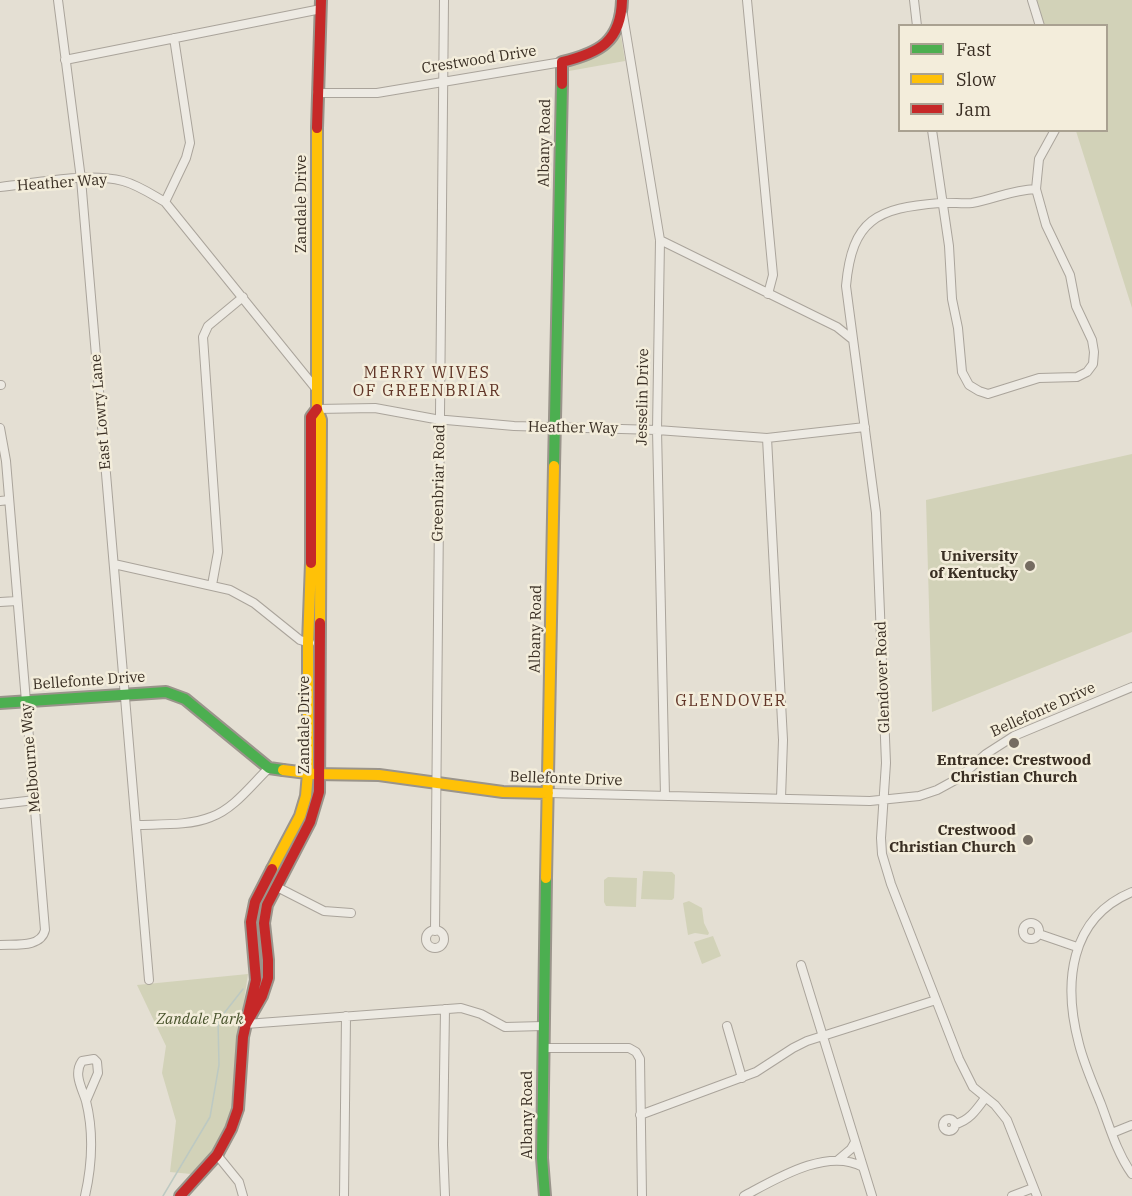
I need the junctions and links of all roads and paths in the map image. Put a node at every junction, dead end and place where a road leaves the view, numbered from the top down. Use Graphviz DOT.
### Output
graph roads {
  1 [pos="58,0"];
  2 [pos="444,0"];
  3 [pos="622,0"];
  4 [pos="747,0"];
  5 [pos="914,0"];
  6 [pos="1032,0"];
  7 [pos="321,4"];
  8 [pos="623,13"];
  9 [pos="917,24"];
  10 [pos="1039,24"];
  11 [pos="174,38"];
  12 [pos="65,60"];
  13 [pos="562,62"];
  14 [pos="443,81"];
  15 [pos="317,93"];
  16 [pos="932,132"];
  17 [pos="1054,132"];
  18 [pos="81,179"];
  19 [pos="0,187"];
  20 [pos="1036,189"];
  21 [pos="165,202"];
  22 [pos="943,202"];
  23 [pos="660,240"];
  24 [pos="768,294"];
  25 [pos="243,297"];
  26 [pos="853,340"];
  27 [pos="317,390"];
  28 [pos="317,409"];
  29 [pos="440,419"];
  30 [pos="555,427"];
  31 [pos="865,427"];
  32 [pos="0,428"];
  33 [pos="657,430"];
  34 [pos="767,438"];
  35 [pos="9,500"];
  36 [pos="0,501"];
  37 [pos="114,564"];
  38 [pos="212,585"];
  39 [pos="17,601"];
  40 [pos="0,602"];
  41 [pos="308,643"];
  42 [pos="321,644"];
  43 [pos="1132,687"];
  44 [pos="125,694"];
  45 [pos="26,701"];
  46 [pos="0,703"];
  47 [pos="269,768"];
  48 [pos="308,773"];
  49 [pos="321,774"];
  50 [pos="437,783"];
  51 [pos="548,793"];
  52 [pos="665,796"];
  53 [pos="781,798"];
  54 [pos="35,800"];
  55 [pos="884,800"];
  56 [pos="0,804"];
  57 [pos="136,825"];
  58 [pos="277,887"];
  59 [pos="1132,891"];
  60 [pos="351,913"];
  61 [pos="435,931"];
  62 [pos="1039,934"];
  63 [pos="0,945"];
  64 [pos="1077,947"];
  65 [pos="801,965"];
  66 [pos="149,980"];
  67 [pos="936,1000"];
  68 [pos="445,1009"];
  69 [pos="346,1016"];
  70 [pos="246,1024"];
  71 [pos="543,1026"];
  72 [pos="727,1026"];
  73 [pos="822,1036"];
  74 [pos="543,1048"];
  75 [pos="742,1078"];
  76 [pos="985,1098"];
  77 [pos="86,1101"];
  78 [pos="640,1115"];
  79 [pos="955,1124"];
  80 [pos="1132,1125"];
  81 [pos="1112,1133"];
  82 [pos="855,1142"];
  83 [pos="218,1155"];
  84 [pos="838,1160"];
  85 [pos="863,1167"];
  86 [pos="1132,1174"];
  87 [pos="1035,1192"];
  88 [pos="85,1196"];
  89 [pos="180,1196"];
  90 [pos="243,1196"];
  91 [pos="344,1196"];
  92 [pos="445,1196"];
  93 [pos="545,1196"];
  94 [pos="642,1196"];
  95 [pos="744,1196"];
  96 [pos="872,1196"];
  97 [pos="1012,1196"];
  1 -- 12 [label="street, East Lowry Lane"];
  2 -- 14 [label="street, Greenbriar Road"];
  3 -- 8 [label="street, Jesselin Drive"];
  4 -- 24 [label="street"];
  5 -- 9 [label="street"];
  6 -- 10 [label="street"];
  7 -- 11 [label="street"];
  7 -- 15 [label="street, Zandale Drive"];
  8 -- 13 [label="street, Crestwood Drive"];
  8 -- 23 [label="street, Jesselin Drive"];
  11 -- 12 [label="street"];
  11 -- 21 [label="street"];
  12 -- 18 [label="street, East Lowry Lane"];
  13 -- 14 [label="street, Crestwood Drive"];
  13 -- 30 [label="street, Albany Road"];
  14 -- 15 [label="street, Crestwood Drive"];
  14 -- 29 [label="street, Greenbriar Road"];
  15 -- 27 [label="street, Zandale Drive"];
  16 -- 22 [label="street"];
  17 -- 20 [label="street"];
  18 -- 19 [label="street, Heather Way"];
  18 -- 21 [label="street, Heather Way"];
  18 -- 37 [label="street, East Lowry Lane"];
  20 -- 22 [label="street, Glendover Road"];
  20 -- 22 [label="street"];
  21 -- 25 [label="street, Heather Way"];
  22 -- 26 [label="street, Glendover Road"];
  23 -- 24 [label="street"];
  23 -- 33 [label="street, Jesselin Drive"];
  24 -- 26 [label="street"];
  25 -- 27 [label="street, Heather Way"];
  25 -- 38 [label="street"];
  26 -- 31 [label="street, Glendover Road"];
  27 -- 28 [label="street, Zandale Drive"];
  28 -- 29 [label="street, Heather Way"];
  28 -- 41 [label="street, Zandale Drive"];
  28 -- 42 [label="street, Zandale Drive"];
  29 -- 30 [label="street, Heather Way"];
  29 -- 50 [label="street, Greenbriar Road"];
  30 -- 33 [label="street, Heather Way"];
  30 -- 51 [label="street, Albany Road"];
  31 -- 34 [label="street, Heather Way"];
  31 -- 55 [label="street, Glendover Road"];
  32 -- 35 [label="street, Melbourne Way"];
  33 -- 34 [label="street, Heather Way"];
  33 -- 52 [label="street, Jesselin Drive"];
  34 -- 53 [label="street"];
  35 -- 36 [label="street"];
  35 -- 39 [label="street, Melbourne Way"];
  37 -- 38 [label="street"];
  37 -- 44 [label="street, East Lowry Lane"];
  38 -- 41 [label="street"];
  39 -- 40 [label="street"];
  39 -- 45 [label="street, Melbourne Way"];
  41 -- 42 [label="street"];
  41 -- 48 [label="street, Zandale Drive"];
  42 -- 49 [label="street, Zandale Drive"];
  43 -- 55 [label="street, Bellefonte Drive"];
  44 -- 45 [label="street, Bellefonte Drive"];
  44 -- 47 [label="street, Bellefonte Drive"];
  44 -- 57 [label="street, East Lowry Lane"];
  45 -- 46 [label="street, Bellefonte Drive"];
  45 -- 54 [label="street, Melbourne Way"];
  47 -- 48 [label="street, Bellefonte Drive"];
  47 -- 57 [label="street"];
  48 -- 49 [label="street, Bellefonte Drive"];
  48 -- 70 [label="street, Zandale Drive"];
  49 -- 50 [label="street, Bellefonte Drive"];
  49 -- 58 [label="street, Zandale Drive"];
  50 -- 51 [label="street, Bellefonte Drive"];
  50 -- 61 [label="street, Greenbriar Road"];
  51 -- 52 [label="street, Bellefonte Drive"];
  51 -- 71 [label="street, Albany Road"];
  52 -- 53 [label="street, Bellefonte Drive"];
  53 -- 55 [label="street, Bellefonte Drive"];
  54 -- 56 [label="street"];
  54 -- 63 [label="street, Melbourne Way"];
  55 -- 67 [label="street, Glendover Road"];
  57 -- 66 [label="street, East Lowry Lane"];
  58 -- 60 [label="street"];
  58 -- 70 [label="street, Zandale Drive"];
  59 -- 64 [label="street"];
  62 -- 64 [label="street"];
  64 -- 81 [label="street"];
  65 -- 73 [label="street"];
  67 -- 73 [label="street"];
  67 -- 76 [label="street, Glendover Road"];
  68 -- 69 [label="street"];
  68 -- 71 [label="street"];
  68 -- 92 [label="street"];
  69 -- 70 [label="street"];
  69 -- 91 [label="street"];
  70 -- 83 [label="street, Zandale Drive"];
  71 -- 74 [label="street, Albany Road"];
  72 -- 75 [label="street"];
  73 -- 75 [label="street"];
  73 -- 82 [label="street"];
  74 -- 78 [label="street"];
  74 -- 93 [label="street, Albany Road"];
  75 -- 78 [label="street"];
  76 -- 79 [label="street"];
  76 -- 87 [label="street, Glendover Road"];
  77 -- 77 [label="street"];
  77 -- 88 [label="street"];
  78 -- 94 [label="street"];
  80 -- 81 [label="street"];
  81 -- 86 [label="street"];
  82 -- 84 [label="street"];
  82 -- 85 [label="street"];
  83 -- 89 [label="street, Zandale Drive"];
  83 -- 90 [label="street"];
  84 -- 85 [label="street"];
  84 -- 95 [label="street"];
  85 -- 96 [label="street"];
  87 -- 97 [label="street"];
}
